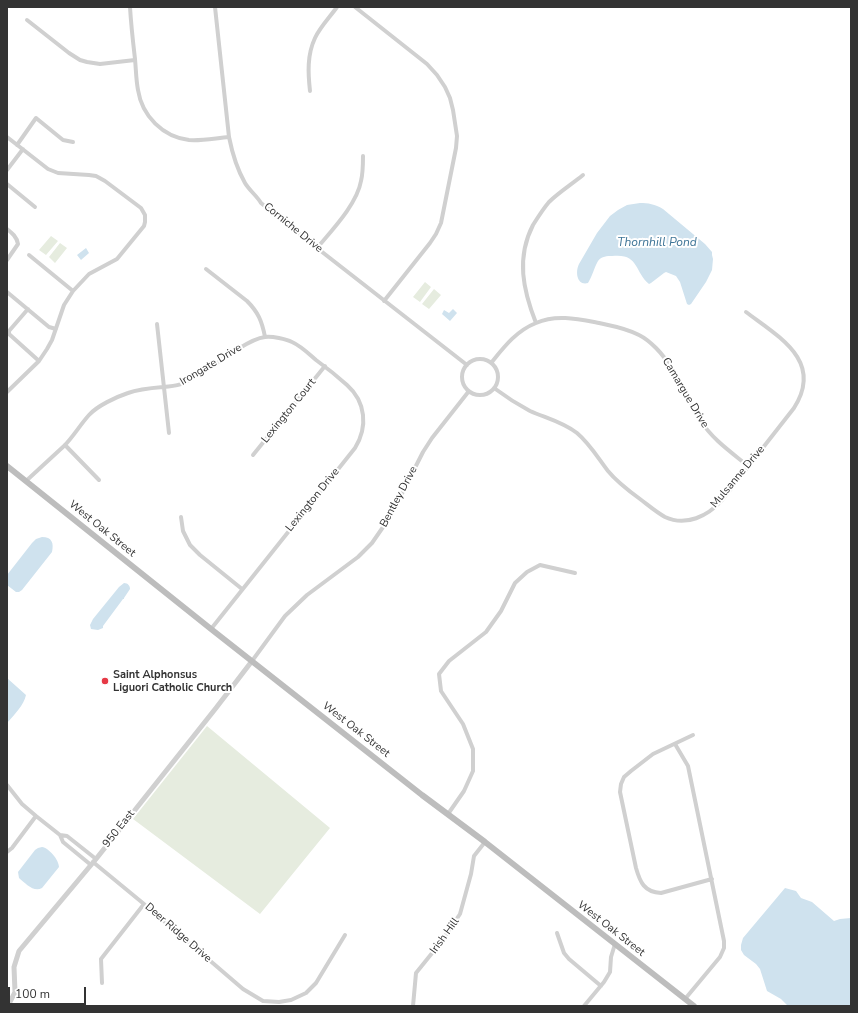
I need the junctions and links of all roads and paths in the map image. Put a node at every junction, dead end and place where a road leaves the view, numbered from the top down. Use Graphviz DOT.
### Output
graph roads {
  1 [pos="130,7"];
  2 [pos="215,7"];
  3 [pos="337,7"];
  4 [pos="355,7"];
  5 [pos="27,20"];
  6 [pos="135,60"];
  7 [pos="310,91"];
  8 [pos="7,137"];
  9 [pos="229,137"];
  10 [pos="73,142"];
  11 [pos="17,145"];
  12 [pos="23,149"];
  13 [pos="363,156"];
  14 [pos="7,170"];
  15 [pos="583,175"];
  16 [pos="7,184"];
  17 [pos="35,207"];
  18 [pos="7,229"];
  19 [pos="317,248"];
  20 [pos="29,255"];
  21 [pos="7,260"];
  22 [pos="206,269"];
  23 [pos="73,291"];
  24 [pos="7,292"];
  25 [pos="384,301"];
  26 [pos="28,309"];
  27 [pos="746,312"];
  28 [pos="536,323"];
  29 [pos="157,324"];
  30 [pos="56,329"];
  31 [pos="266,337"];
  32 [pos="39,361"];
  33 [pos="491,363"];
  34 [pos="324,366"];
  35 [pos="466,366"];
  36 [pos="164,387"];
  37 [pos="494,388"];
  38 [pos="469,391"];
  39 [pos="7,392"];
  40 [pos="169,433"];
  41 [pos="64,445"];
  42 [pos="253,456"];
  43 [pos="7,466"];
  44 [pos="748,466"];
  45 [pos="99,480"];
  46 [pos="26,481"];
  47 [pos="181,517"];
  48 [pos="575,573"];
  49 [pos="242,589"];
  50 [pos="210,629"];
  51 [pos="252,661"];
  52 [pos="693,735"];
  53 [pos="675,744"];
  54 [pos="7,786"];
  55 [pos="448,814"];
  56 [pos="36,816"];
  57 [pos="60,835"];
  58 [pos="485,842"];
  59 [pos="7,852"];
  60 [pos="93,862"];
  61 [pos="712,879"];
  62 [pos="144,904"];
  63 [pos="557,933"];
  64 [pos="345,935"];
  65 [pos="615,944"];
  66 [pos="102,982"];
  67 [pos="601,986"];
  68 [pos="686,999"];
  69 [pos="263,1001"];
  70 [pos="8,1006"];
  71 [pos="262,1006"];
  72 [pos="413,1006"];
  73 [pos="584,1006"];
  74 [pos="694,1006"];
  1 -- 6 [label="street"];
  2 -- 9 [label="street, Corniche Drive"];
  3 -- 7 [label="street"];
  4 -- 25 [label="street"];
  5 -- 6 [label="street"];
  6 -- 9 [label="street"];
  8 -- 11 [label="street"];
  9 -- 19 [label="street, Corniche Drive"];
  10 -- 11 [label="street"];
  11 -- 12 [label="street"];
  12 -- 14 [label="street"];
  12 -- 23 [label="street"];
  13 -- 19 [label="street"];
  15 -- 28 [label="street"];
  16 -- 17 [label="street"];
  18 -- 21 [label="street"];
  19 -- 25 [label="street, Corniche Drive"];
  20 -- 23 [label="street"];
  22 -- 31 [label="street"];
  23 -- 30 [label="street"];
  24 -- 26 [label="street"];
  25 -- 35 [label="street, Corniche Drive"];
  26 -- 30 [label="street"];
  26 -- 32 [label="street"];
  27 -- 44 [label="street, Mulsanne Drive"];
  28 -- 33 [label="street, Camargue Drive"];
  28 -- 44 [label="street, Camargue Drive"];
  29 -- 36 [label="street"];
  30 -- 32 [label="street"];
  31 -- 34 [label="street"];
  31 -- 36 [label="street, Irongate Drive"];
  32 -- 39 [label="street"];
  33 -- 35 [label="street"];
  33 -- 37 [label="street"];
  34 -- 42 [label="street, Lexington Court"];
  34 -- 49 [label="street, Lexington Drive"];
  35 -- 38 [label="street"];
  36 -- 40 [label="street"];
  36 -- 41 [label="street, Irongate Drive"];
  37 -- 38 [label="street"];
  37 -- 44 [label="street, Mulsanne Drive"];
  38 -- 51 [label="street, Bentley Drive"];
  41 -- 45 [label="street"];
  41 -- 46 [label="street, Irongate Drive"];
  43 -- 46 [label="main road, West Oak Street"];
  46 -- 50 [label="main road, West Oak Street"];
  47 -- 49 [label="street"];
  48 -- 55 [label="street"];
  49 -- 50 [label="street, Lexington Drive"];
  50 -- 51 [label="main road, West Oak Street"];
  51 -- 55 [label="main road, West Oak Street"];
  51 -- 60 [label="street, 950 East"];
  52 -- 53 [label="street"];
  53 -- 61 [label="street"];
  53 -- 61 [label="street"];
  54 -- 56 [label="street"];
  55 -- 58 [label="main road, West Oak Street"];
  56 -- 57 [label="street"];
  56 -- 59 [label="street"];
  57 -- 60 [label="street"];
  57 -- 60 [label="street"];
  58 -- 65 [label="main road, West Oak Street"];
  58 -- 72 [label="street, Irish Hill"];
  60 -- 62 [label="street, Deer Ridge Drive"];
  60 -- 70 [label="street, 950 East"];
  61 -- 68 [label="street"];
  62 -- 66 [label="street"];
  62 -- 69 [label="street, Deer Ridge Drive"];
  63 -- 67 [label="street"];
  64 -- 69 [label="street"];
  65 -- 67 [label="street"];
  65 -- 68 [label="main road, West Oak Street"];
  67 -- 73 [label="street"];
  68 -- 74 [label="main road, West Oak Street"];
  69 -- 71 [label="street"];
}
